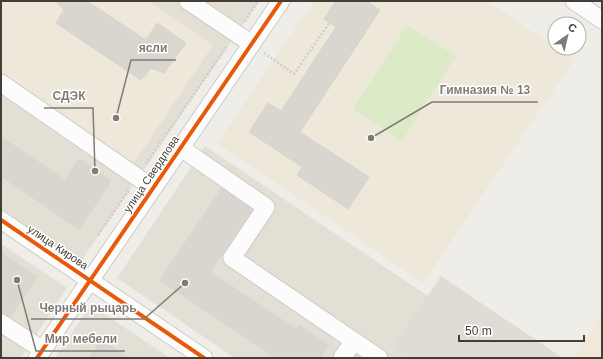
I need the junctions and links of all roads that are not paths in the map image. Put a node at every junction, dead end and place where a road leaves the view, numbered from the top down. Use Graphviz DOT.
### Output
graph roads {
  1 [pos="188,1"];
  2 [pos="281,1"];
  3 [pos="574,1"];
  4 [pos="602,20"];
  5 [pos="252,44"];
  6 [pos="1,83"];
  7 [pos="180,148"];
  8 [pos="153,188"];
  9 [pos="1,220"];
  10 [pos="90,280"];
  11 [pos="1,322"];
  12 [pos="354,341"];
  13 [pos="40,354"];
  14 [pos="204,358"];
  15 [pos="342,358"];
  16 [pos="379,358"];
  1 -- 5 [label="street"];
  2 -- 5 [label="street, улица Свердлова"];
  3 -- 4 [label="street"];
  5 -- 7 [label="street, улица Свердлова"];
  6 -- 8 [label="street"];
  7 -- 8 [label="street, улица Свердлова"];
  7 -- 12 [label="street"];
  8 -- 10 [label="street, улица Свердлова"];
  9 -- 10 [label="street, улица Кирова"];
  10 -- 13 [label="street, улица Свердлова"];
  10 -- 14 [label="street, улица Кирова"];
  11 -- 13 [label="street"];
  12 -- 15 [label="street"];
  12 -- 16 [label="street"];
}
